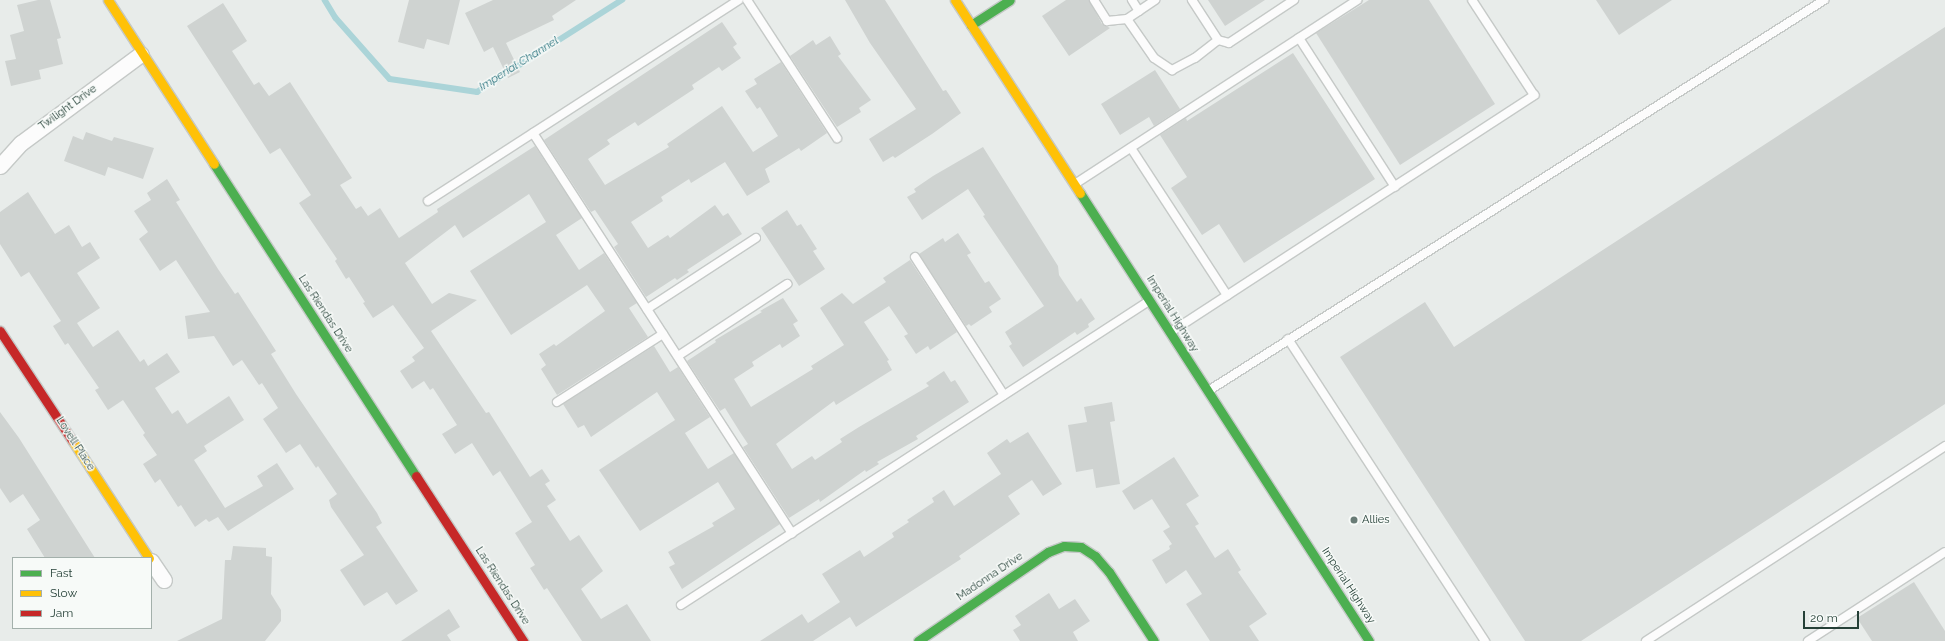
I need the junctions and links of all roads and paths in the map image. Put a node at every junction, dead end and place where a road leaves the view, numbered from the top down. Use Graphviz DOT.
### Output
graph roads {
  1 [pos="108,0"];
  2 [pos="739,0"];
  3 [pos="748,0"];
  4 [pos="955,0"];
  5 [pos="1010,0"];
  6 [pos="1094,0"];
  7 [pos="1132,0"];
  8 [pos="1155,0"];
  9 [pos="1192,0"];
  10 [pos="1294,0"];
  11 [pos="1357,0"];
  12 [pos="1472,0"];
  13 [pos="1824,0"];
  14 [pos="1139,11"];
  15 [pos="1127,19"];
  16 [pos="971,25"];
  17 [pos="1299,38"];
  18 [pos="1218,40"];
  19 [pos="141,54"];
  20 [pos="533,133"];
  21 [pos="837,138"];
  22 [pos="1131,148"];
  23 [pos="0,166"];
  24 [pos="1074,184"];
  25 [pos="1394,187"];
  26 [pos="428,201"];
  27 [pos="756,238"];
  28 [pos="915,257"];
  29 [pos="787,284"];
  30 [pos="1227,295"];
  31 [pos="1149,301"];
  32 [pos="647,309"];
  33 [pos="0,331"];
  34 [pos="1169,333"];
  35 [pos="663,334"];
  36 [pos="1288,339"];
  37 [pos="678,356"];
  38 [pos="1206,392"];
  39 [pos="1004,395"];
  40 [pos="557,402"];
  41 [pos="1945,446"];
  42 [pos="792,533"];
  43 [pos="1945,552"];
  44 [pos="148,557"];
  45 [pos="152,562"];
  46 [pos="164,580"];
  47 [pos="681,606"];
  48 [pos="523,641"];
  49 [pos="918,641"];
  50 [pos="1154,641"];
  51 [pos="1369,641"];
  52 [pos="1485,641"];
  53 [pos="1646,641"];
  54 [pos="1808,641"];
  1 -- 19 [label="street, Las Riendas Drive"];
  2 -- 20 [label="lane"];
  3 -- 21 [label="lane"];
  4 -- 16 [label="street, Imperial Highway"];
  5 -- 16 [label="street"];
  6 -- 15 [label="lane"];
  7 -- 14 [label="lane"];
  8 -- 14 [label="lane"];
  9 -- 18 [label="lane"];
  10 -- 18 [label="lane"];
  11 -- 17 [label="lane"];
  12 -- 25 [label="lane"];
  13 -- 36 [label="lane"];
  14 -- 15 [label="lane"];
  15 -- 18 [label="lane"];
  16 -- 24 [label="street, Imperial Highway"];
  17 -- 22 [label="lane"];
  17 -- 25 [label="lane"];
  19 -- 23 [label="street, Twilight Drive"];
  19 -- 48 [label="street, Las Riendas Drive"];
  20 -- 26 [label="lane"];
  20 -- 32 [label="lane"];
  22 -- 24 [label="lane"];
  22 -- 30 [label="lane"];
  24 -- 31 [label="street, Imperial Highway"];
  25 -- 30 [label="lane"];
  27 -- 32 [label="lane"];
  28 -- 39 [label="lane"];
  29 -- 37 [label="lane"];
  30 -- 34 [label="lane"];
  31 -- 34 [label="street, Imperial Highway"];
  31 -- 39 [label="lane"];
  32 -- 35 [label="lane"];
  33 -- 44 [label="street, Lovell Place"];
  34 -- 38 [label="street, Imperial Highway"];
  35 -- 37 [label="lane"];
  35 -- 40 [label="lane"];
  36 -- 38 [label="lane"];
  36 -- 52 [label="lane"];
  37 -- 42 [label="lane"];
  38 -- 51 [label="street, Imperial Highway"];
  39 -- 42 [label="lane"];
  41 -- 53 [label="lane"];
  42 -- 47 [label="lane"];
  43 -- 54 [label="lane"];
  45 -- 46 [label="street"];
  49 -- 50 [label="street, Madonna Drive"];
}
